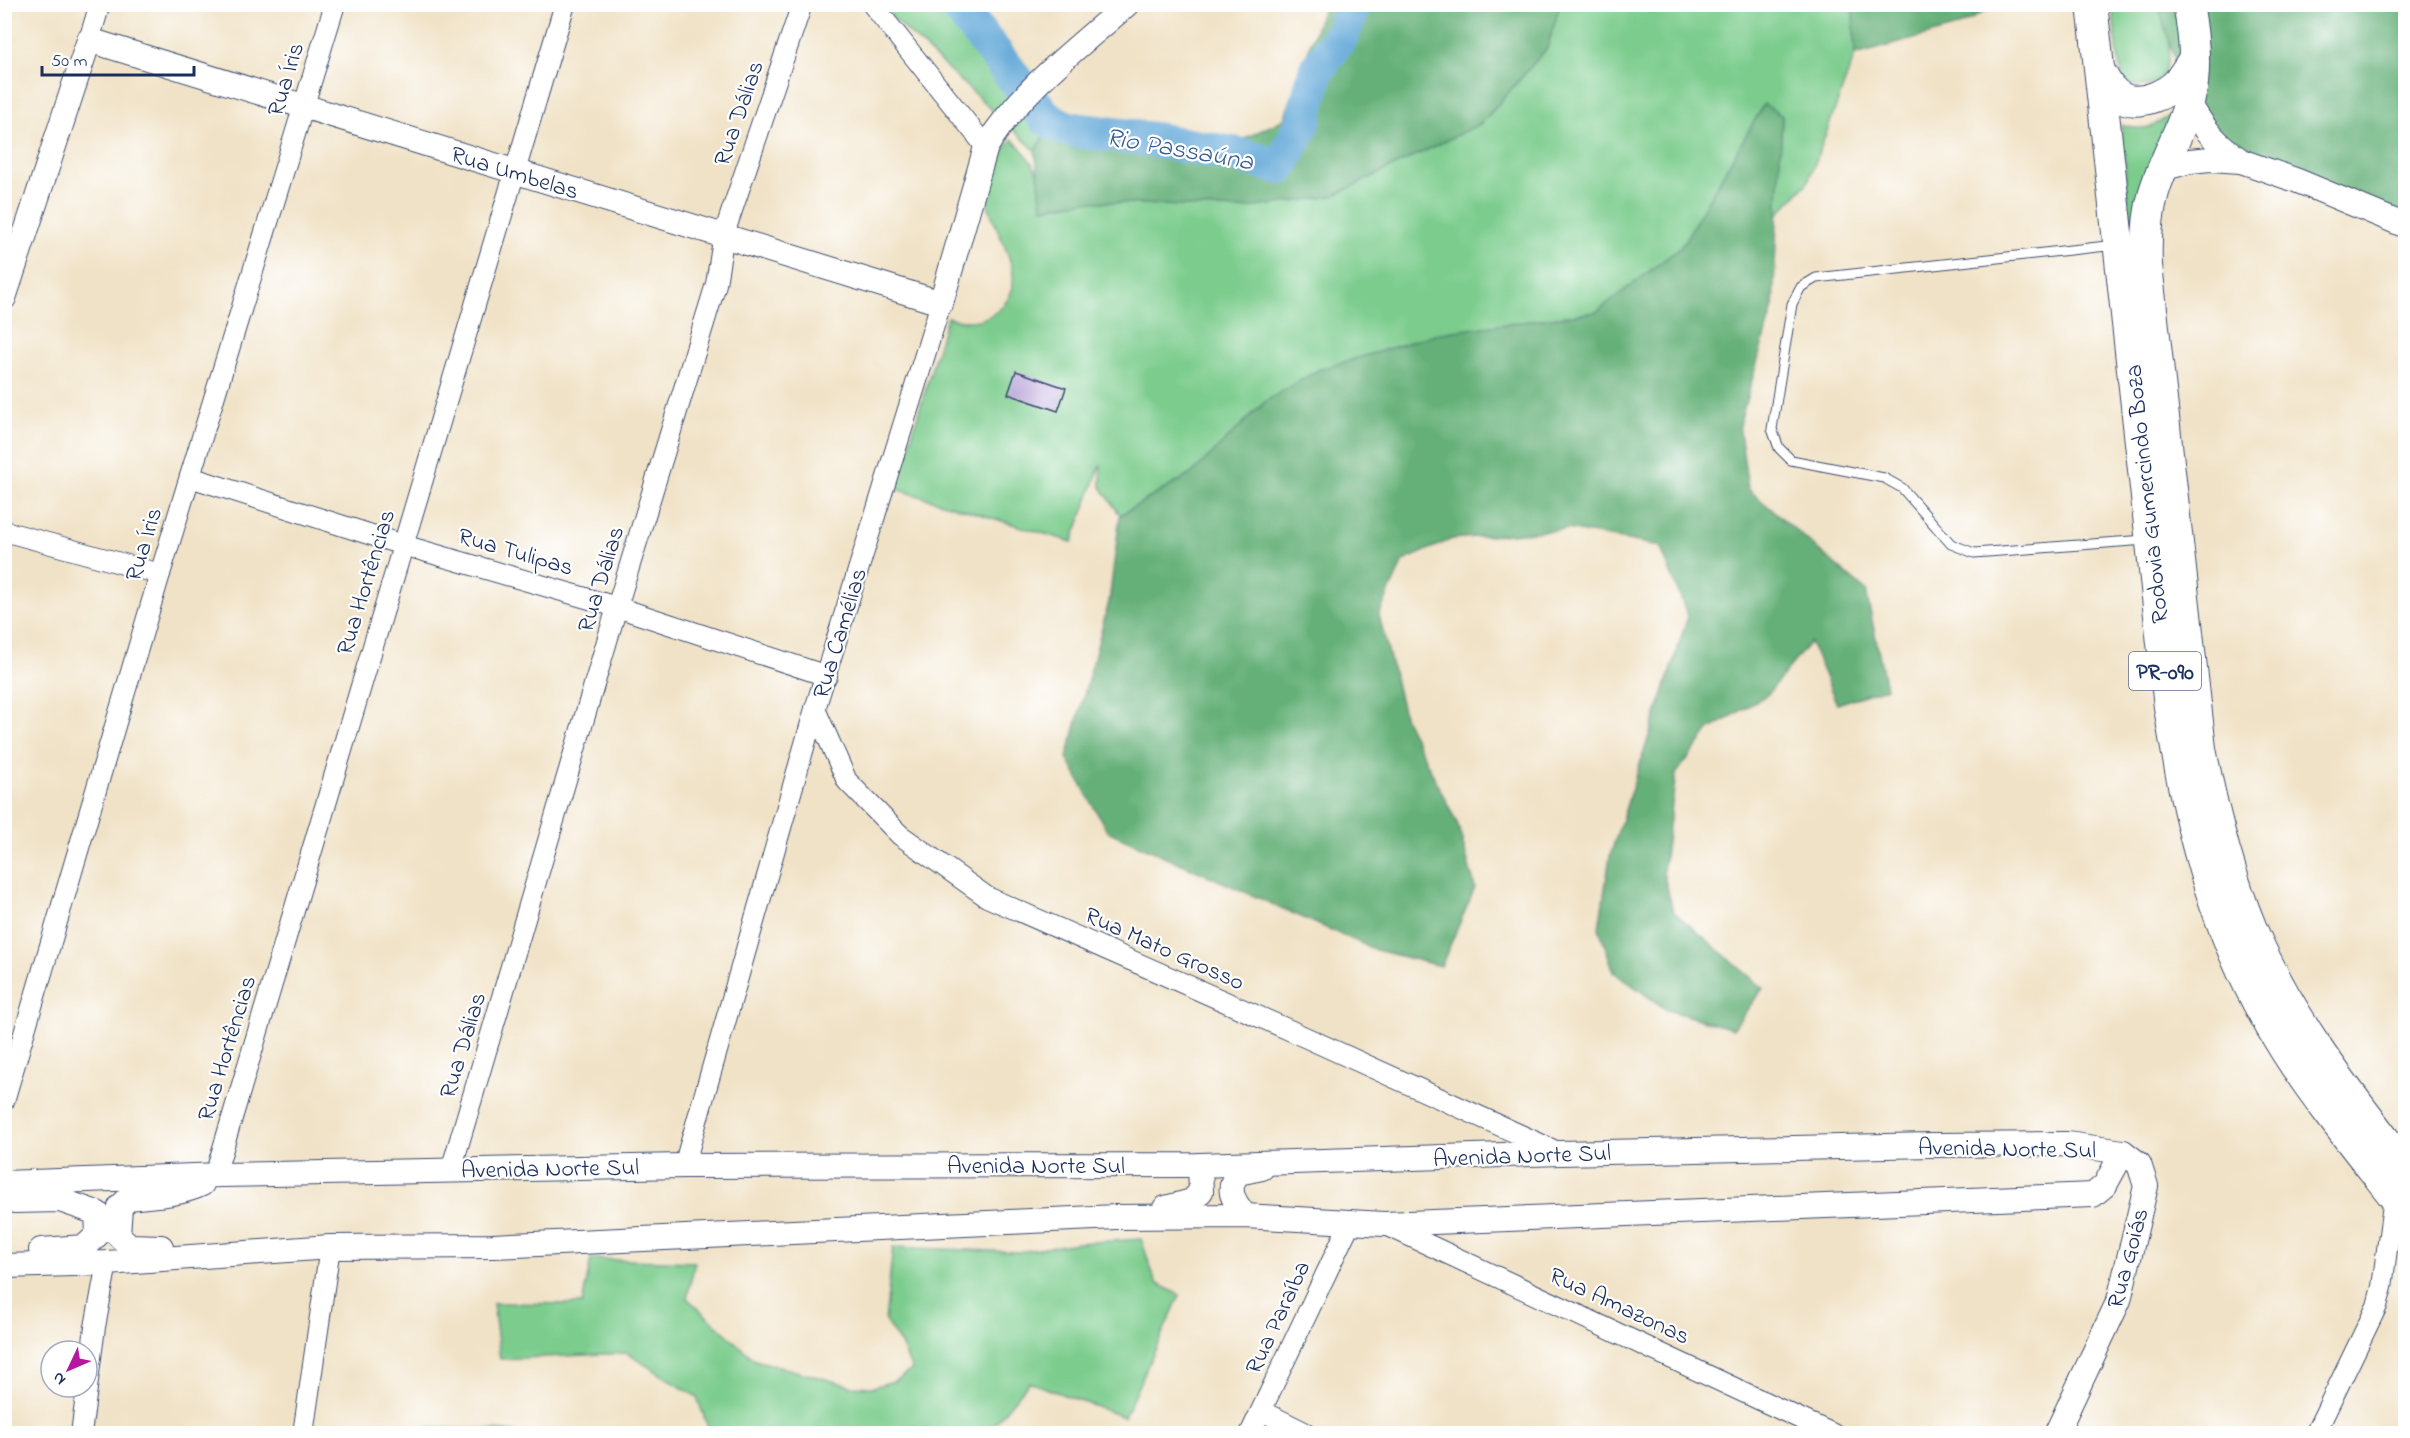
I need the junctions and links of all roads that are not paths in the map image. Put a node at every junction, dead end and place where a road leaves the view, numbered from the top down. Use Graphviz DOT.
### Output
graph roads {
  1 [pos="100,4"];
  2 [pos="335,4"];
  3 [pos="566,4"];
  4 [pos="802,4"];
  5 [pos="872,4"];
  6 [pos="1127,4"];
  7 [pos="2092,4"];
  8 [pos="2188,4"];
  9 [pos="89,40"];
  10 [pos="2194,58"];
  11 [pos="2100,71"];
  12 [pos="2189,103"];
  13 [pos="303,107"];
  14 [pos="986,147"];
  15 [pos="2241,161"];
  16 [pos="2162,169"];
  17 [pos="515,172"];
  18 [pos="2406,226"];
  19 [pos="724,234"];
  20 [pos="2118,245"];
  21 [pos="4,298"];
  22 [pos="941,303"];
  23 [pos="190,477"];
  24 [pos="4,531"];
  25 [pos="2151,539"];
  26 [pos="403,544"];
  27 [pos="160,573"];
  28 [pos="617,607"];
  29 [pos="827,675"];
  30 [pos="815,709"];
  31 [pos="4,1101"];
  32 [pos="2123,1152"];
  33 [pos="1560,1153"];
  34 [pos="1297,1161"];
  35 [pos="1200,1165"];
  36 [pos="684,1166"];
  37 [pos="2406,1167"];
  38 [pos="451,1170"];
  39 [pos="218,1175"];
  40 [pos="4,1183"];
  41 [pos="4,1196"];
  42 [pos="2400,1204"];
  43 [pos="1116,1216"];
  44 [pos="1245,1216"];
  45 [pos="1350,1223"];
  46 [pos="1384,1224"];
  47 [pos="330,1248"];
  48 [pos="225,1255"];
  49 [pos="4,1259"];
  50 [pos="107,1263"];
  51 [pos="4,1266"];
  52 [pos="1262,1411"];
  53 [pos="81,1434"];
  54 [pos="303,1434"];
  55 [pos="1250,1434"];
  56 [pos="1308,1434"];
  57 [pos="1833,1434"];
  58 [pos="2056,1434"];
  59 [pos="2315,1434"];
  1 -- 9 [label="street"];
  2 -- 13 [label="street, Rua Íris"];
  3 -- 17 [label="street, Rua Hortências"];
  4 -- 19 [label="street, Rua Dálias"];
  5 -- 14 [label="street"];
  6 -- 14 [label="street, Rua Camélias"];
  7 -- 11 [label="main road, Rodovia Gumercindo Boza / PR-090"];
  8 -- 10 [label="main road, Rodovia Gumercindo Boza / PR-090"];
  9 -- 13 [label="street, Rua Umbelas"];
  9 -- 21 [label="street"];
  10 -- 11 [label="main road"];
  10 -- 12 [label="main road, Rodovia Gumercindo Boza / PR-090"];
  11 -- 20 [label="main road, Rodovia Gumercindo Boza / PR-090"];
  12 -- 15 [label="street"];
  12 -- 16 [label="main road, Rodovia Gumercindo Boza / PR-090"];
  13 -- 17 [label="street, Rua Umbelas"];
  13 -- 23 [label="street, Rua Íris"];
  14 -- 22 [label="street, Rua Camélias"];
  15 -- 16 [label="street"];
  15 -- 18 [label="street"];
  16 -- 37 [label="main road, Rodovia Gumercindo Boza / PR-090"];
  17 -- 19 [label="street, Rua Umbelas"];
  17 -- 26 [label="street, Rua Hortências"];
  19 -- 22 [label="street, Rua Umbelas"];
  19 -- 28 [label="street, Rua Dálias"];
  20 -- 25 [label="main road, Rodovia Gumercindo Boza / PR-090"];
  20 -- 25 [label="lane"];
  22 -- 29 [label="street, Rua Camélias"];
  23 -- 26 [label="street, Rua Tulipas"];
  23 -- 27 [label="street, Rua Íris"];
  24 -- 27 [label="street"];
  25 -- 42 [label="main road, Rodovia Gumercindo Boza / PR-090"];
  26 -- 28 [label="street, Rua Tulipas"];
  26 -- 39 [label="street, Rua Hortências"];
  27 -- 31 [label="street, Rua Íris"];
  28 -- 29 [label="street, Rua Tulipas"];
  28 -- 38 [label="street, Rua Dálias"];
  29 -- 30 [label="street, Rua Camélias"];
  30 -- 33 [label="street, Rua Mato Grosso"];
  30 -- 36 [label="street, Rua Camélias"];
  32 -- 33 [label="street, Avenida Norte Sul"];
  32 -- 46 [label="street, Avenida Norte Sul"];
  32 -- 58 [label="street, Rua Goiás"];
  33 -- 34 [label="street, Avenida Norte Sul"];
  34 -- 35 [label="street, Avenida Norte Sul"];
  34 -- 44 [label="street"];
  35 -- 36 [label="street, Avenida Norte Sul"];
  35 -- 43 [label="street"];
  36 -- 38 [label="street, Avenida Norte Sul"];
  38 -- 39 [label="street, Avenida Norte Sul"];
  39 -- 40 [label="street, Avenida Norte Sul"];
  39 -- 48 [label="street, Avenida Norte Sul"];
  41 -- 49 [label="street"];
  42 -- 59 [label="street"];
  43 -- 44 [label="street, Avenida Norte Sul"];
  43 -- 47 [label="street, Avenida Norte Sul"];
  44 -- 45 [label="street, Avenida Norte Sul"];
  45 -- 46 [label="street, Avenida Norte Sul"];
  45 -- 52 [label="street, Rua Paraíba"];
  46 -- 57 [label="street, Rua Amazonas"];
  47 -- 48 [label="street, Avenida Norte Sul"];
  47 -- 54 [label="street"];
  48 -- 50 [label="street, Avenida Norte Sul"];
  50 -- 51 [label="street, Avenida Norte Sul"];
  50 -- 53 [label="street"];
  52 -- 55 [label="street, Rua Paraíba"];
  52 -- 56 [label="street"];
}
